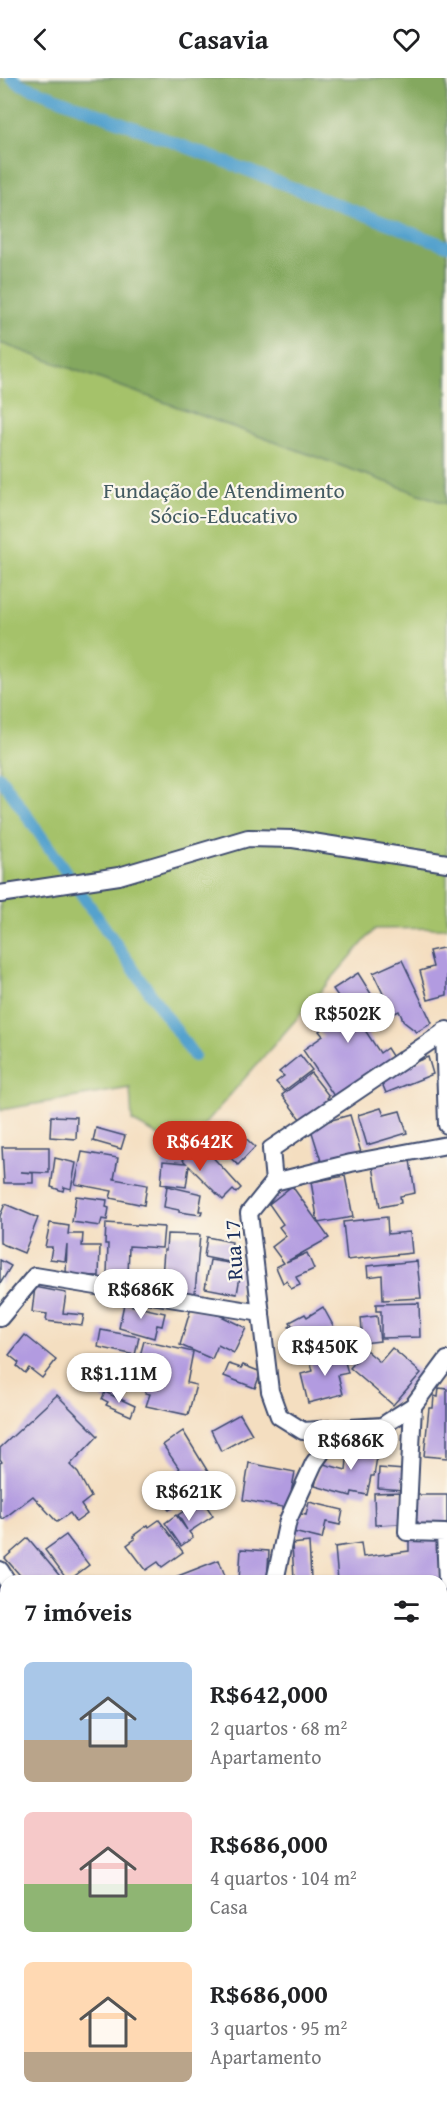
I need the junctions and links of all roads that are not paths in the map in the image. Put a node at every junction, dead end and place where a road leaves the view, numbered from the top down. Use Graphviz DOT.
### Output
graph roads {
  1 [pos="447,863"];
  2 [pos="0,894"];
  3 [pos="445,1030"];
  4 [pos="447,1125"];
  5 [pos="447,1145"];
  6 [pos="274,1182"];
  7 [pos="261,1313"];
  8 [pos="0,1318"];
  9 [pos="447,1360"];
  10 [pos="414,1406"];
  11 [pos="338,1429"];
  12 [pos="276,1575"];
  13 [pos="447,1575"];
  1 -- 2 [label="lane"];
  3 -- 4 [label="lane"];
  3 -- 6 [label="lane"];
  5 -- 6 [label="lane"];
  6 -- 7 [label="lane, Rua 17"];
  7 -- 8 [label="lane"];
  7 -- 11 [label="lane, Rua 17"];
  9 -- 10 [label="lane"];
  10 -- 11 [label="lane, Rua 17"];
  10 -- 13 [label="lane"];
  11 -- 12 [label="lane"];
}
